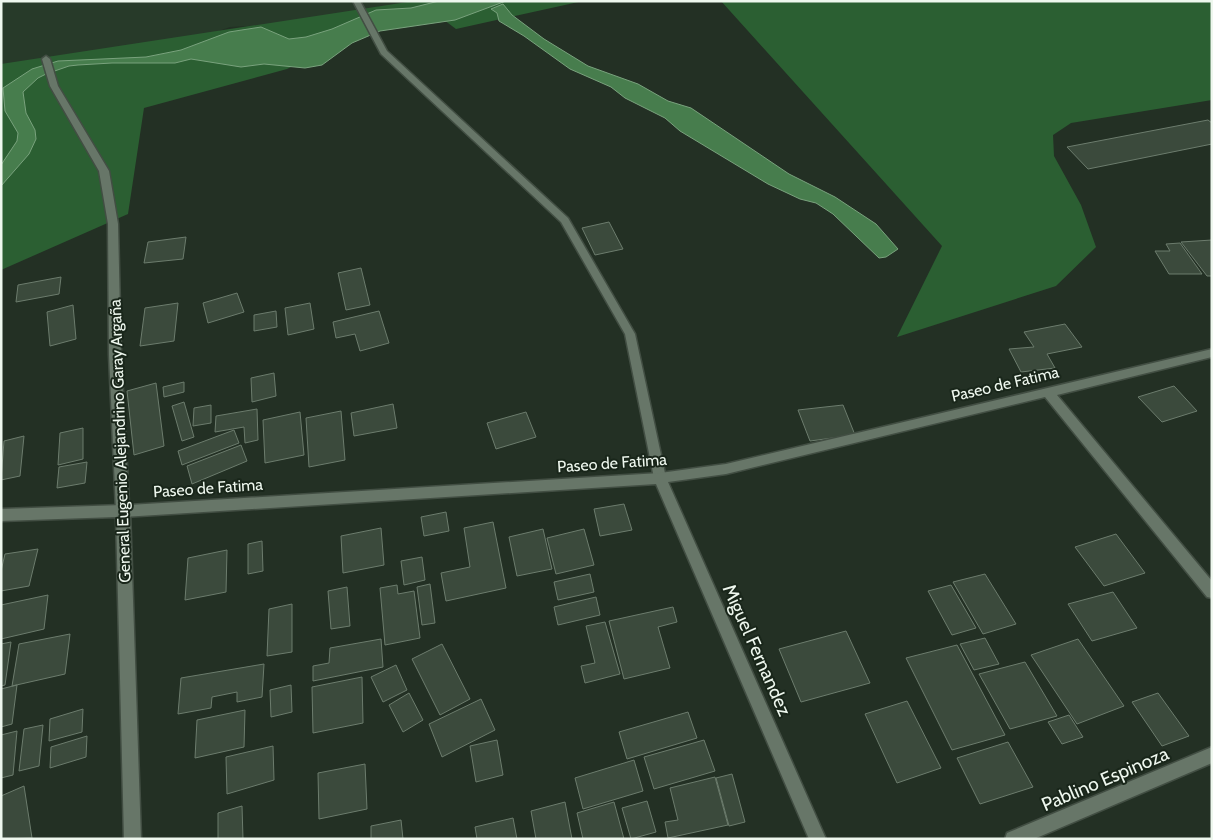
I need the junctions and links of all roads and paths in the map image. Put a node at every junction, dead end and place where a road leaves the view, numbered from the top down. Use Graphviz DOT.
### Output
graph roads {
  1 [pos="356,1"];
  2 [pos="46,59"];
  3 [pos="1212,353"];
  4 [pos="1048,392"];
  5 [pos="660,478"];
  6 [pos="123,511"];
  7 [pos="1,515"];
  8 [pos="1212,592"];
  9 [pos="1212,755"];
  10 [pos="133,839"];
  11 [pos="818,839"];
  12 [pos="1013,839"];
  1 -- 5 [label="lane"];
  2 -- 6 [label="street, General Eugenio Alejandrino Garay Argaña"];
  3 -- 4 [label="street, Paseo de Fatima"];
  4 -- 5 [label="street, Paseo de Fatima"];
  4 -- 8 [label="street"];
  5 -- 6 [label="street, Paseo de Fatima"];
  5 -- 11 [label="street, Miguel Fernandez"];
  6 -- 7 [label="street, Paseo de Fatima"];
  6 -- 10 [label="street, General Eugenio Alejandrino Garay Argaña"];
  9 -- 12 [label="street, Pablino Espinoza"];
}
